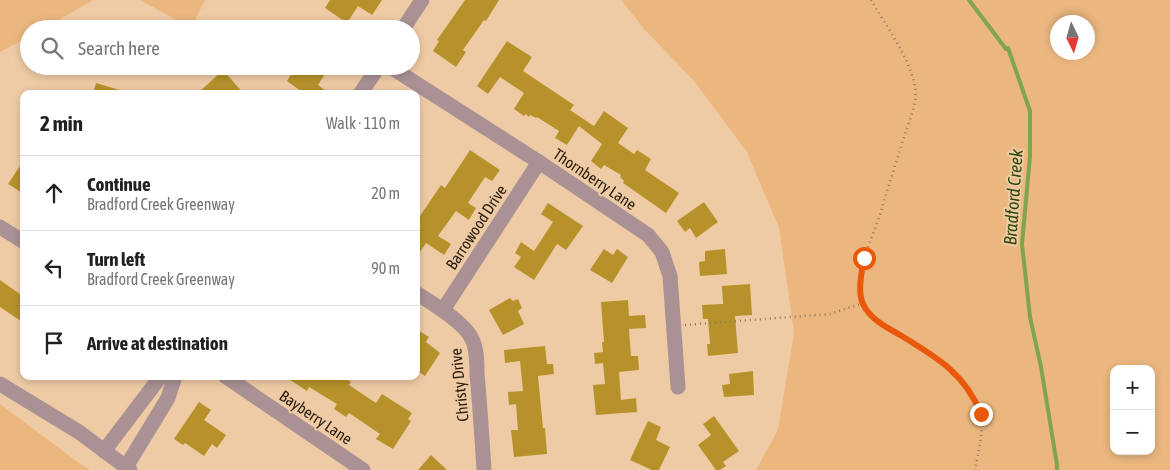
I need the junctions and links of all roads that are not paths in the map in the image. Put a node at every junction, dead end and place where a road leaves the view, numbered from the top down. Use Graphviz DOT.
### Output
graph roads {
  1 [pos="422,0"];
  2 [pos="410,20"];
  3 [pos="373,75"];
  4 [pos="403,75"];
  5 [pos="363,90"];
  6 [pos="539,162"];
  7 [pos="0,227"];
  8 [pos="20,240"];
  9 [pos="420,296"];
  10 [pos="443,310"];
  11 [pos="158,380"];
  12 [pos="174,380"];
  13 [pos="231,380"];
  14 [pos="0,384"];
  15 [pos="678,387"];
  16 [pos="104,450"];
  17 [pos="128,468"];
  18 [pos="363,470"];
  19 [pos="484,470"];
  1 -- 2 [label="street"];
  3 -- 5 [label="street"];
  4 -- 6 [label="street, Thornberry Lane"];
  6 -- 10 [label="street, Barrowood Drive"];
  6 -- 15 [label="street, Thornberry Lane"];
  7 -- 8 [label="street"];
  9 -- 10 [label="street, Christy Drive"];
  10 -- 19 [label="street, Christy Drive"];
  11 -- 16 [label="street"];
  12 -- 17 [label="street"];
  13 -- 18 [label="street, Bayberry Lane"];
  14 -- 16 [label="street"];
  16 -- 17 [label="street"];
}
